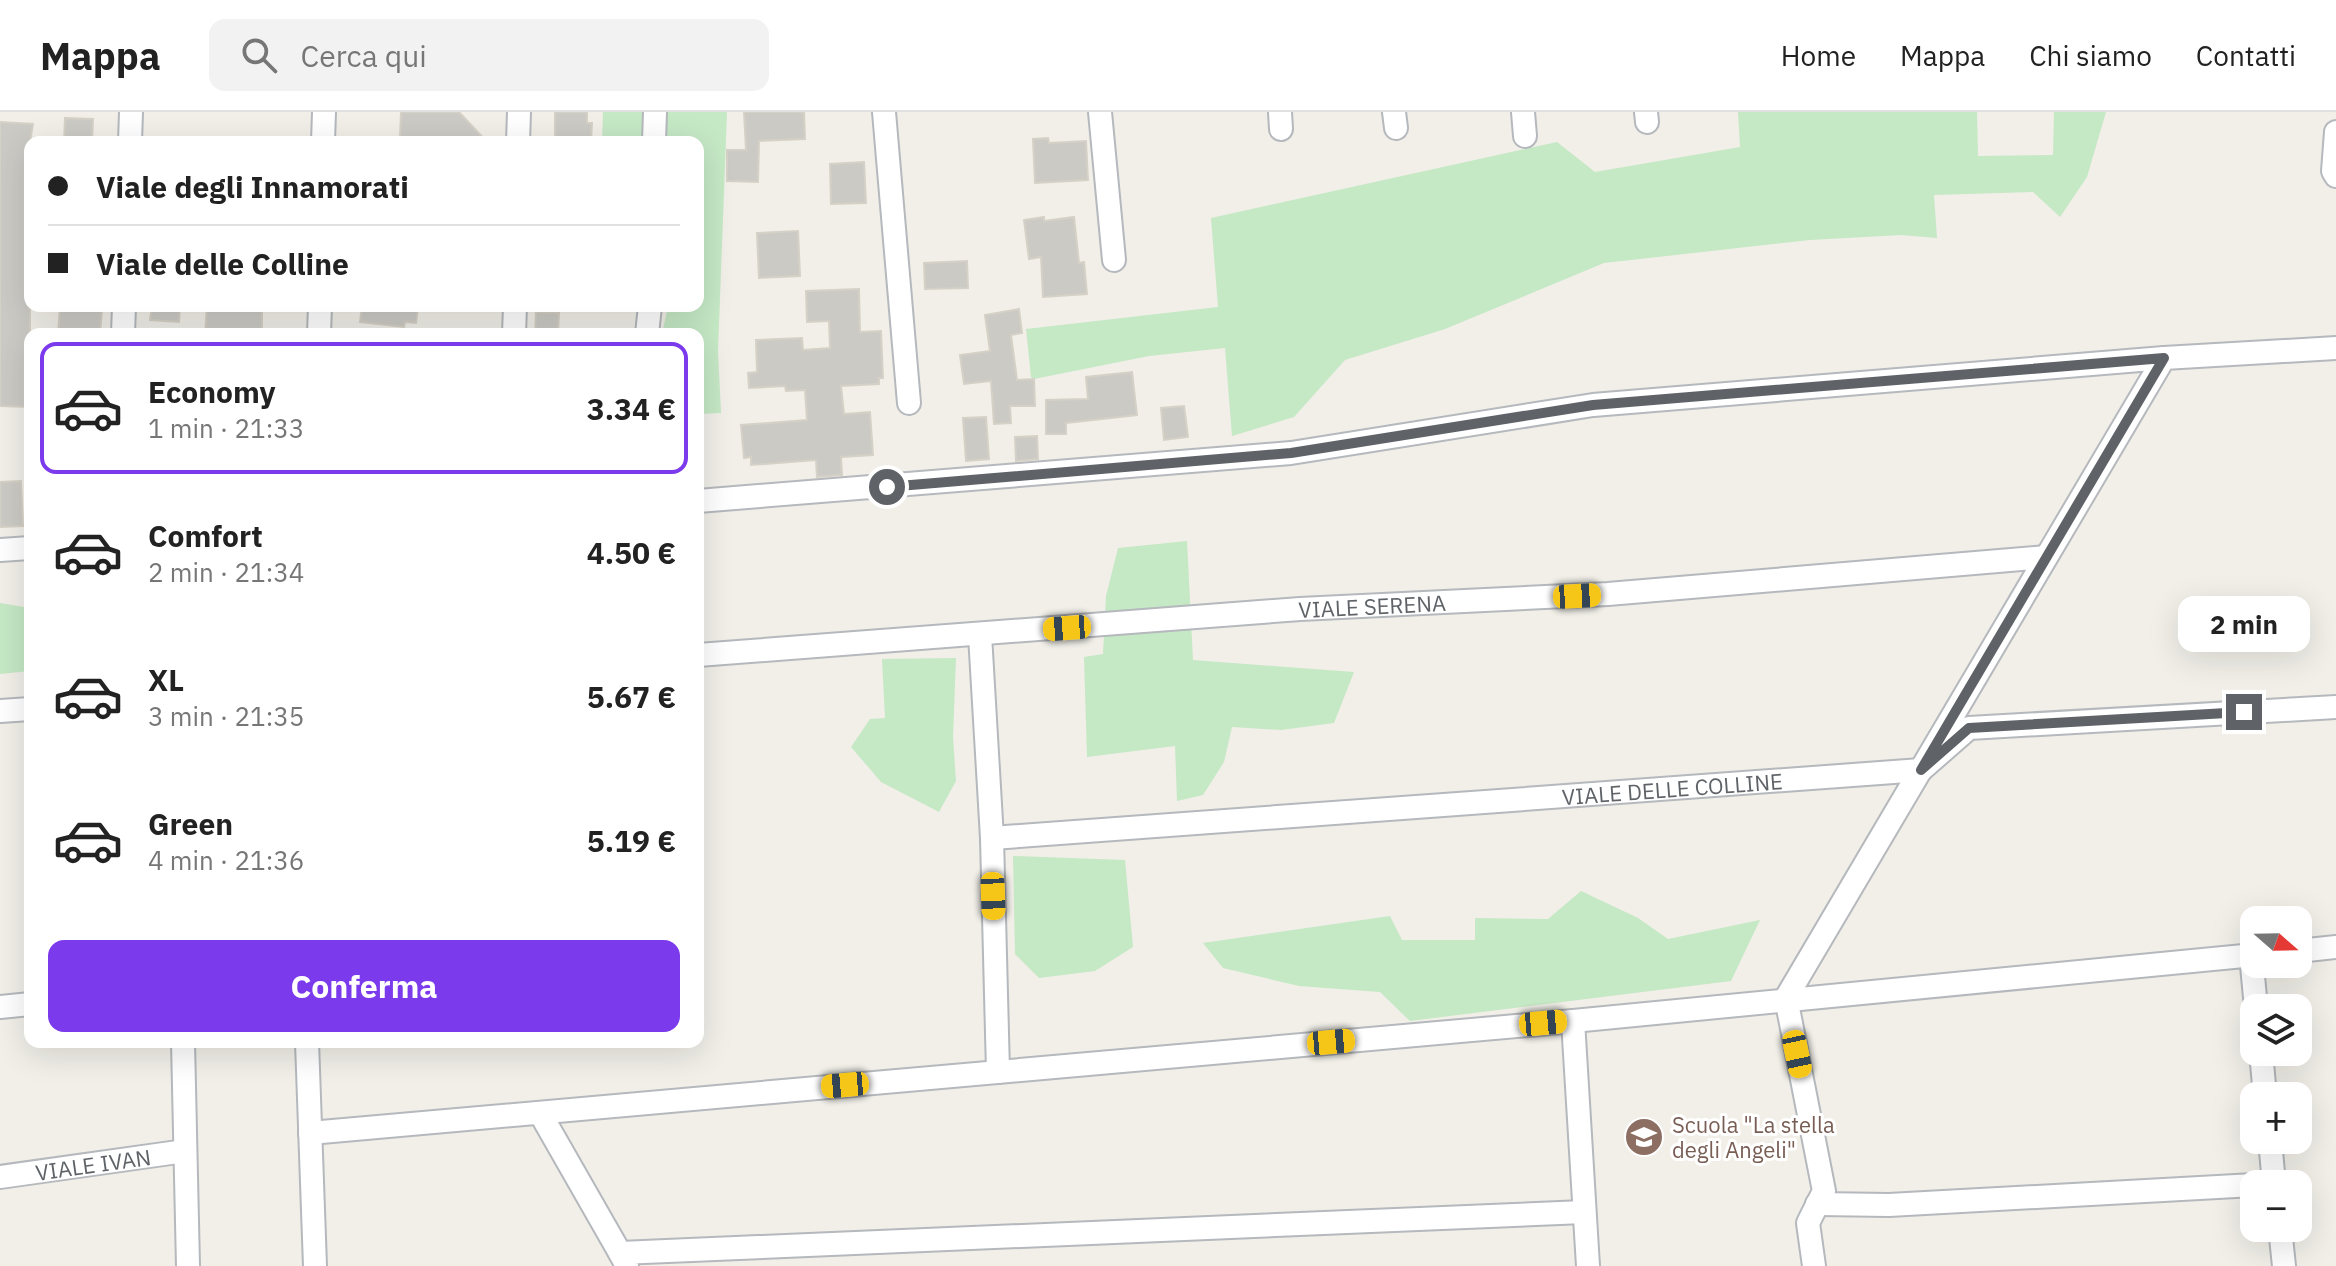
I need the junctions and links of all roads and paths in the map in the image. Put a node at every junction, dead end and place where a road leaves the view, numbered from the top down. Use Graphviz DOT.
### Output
graph roads {
  1 [pos="131,112"];
  2 [pos="324,112"];
  3 [pos="519,112"];
  4 [pos="655,112"];
  5 [pos="884,112"];
  6 [pos="1100,112"];
  7 [pos="1523,112"];
  8 [pos="2336,132"];
  9 [pos="130,136"];
  10 [pos="323,136"];
  11 [pos="518,136"];
  12 [pos="654,136"];
  13 [pos="1525,136"];
  14 [pos="2336,176"];
  15 [pos="1114,260"];
  16 [pos="2336,348"];
  17 [pos="2164,358"];
  18 [pos="909,403"];
  19 [pos="704,501"];
  20 [pos="24,548"];
  21 [pos="0,550"];
  22 [pos="2046,557"];
  23 [pos="980,635"];
  24 [pos="704,655"];
  25 [pos="2336,707"];
  26 [pos="24,709"];
  27 [pos="0,711"];
  28 [pos="1921,770"];
  29 [pos="992,838"];
  30 [pos="2336,947"];
  31 [pos="2312,950"];
  32 [pos="2240,956"];
  33 [pos="1786,998"];
  34 [pos="24,1005"];
  35 [pos="0,1007"];
  36 [pos="1573,1021"];
  37 [pos="183,1048"];
  38 [pos="307,1048"];
  39 [pos="998,1072"];
  40 [pos="540,1113"];
  41 [pos="310,1133"];
  42 [pos="185,1151"];
  43 [pos="0,1177"];
  44 [pos="2240,1186"];
  45 [pos="1817,1204"];
  46 [pos="1584,1212"];
  47 [pos="2281,1242"];
  48 [pos="623,1259"];
  49 [pos="188,1266"];
  50 [pos="315,1266"];
  51 [pos="1588,1266"];
  52 [pos="1814,1266"];
  53 [pos="2284,1266"];
  1 -- 9 [label="street"];
  2 -- 10 [label="street"];
  3 -- 11 [label="street"];
  4 -- 12 [label="street"];
  5 -- 18 [label="street"];
  6 -- 15 [label="street"];
  7 -- 13 [label="street"];
  8 -- 14 [label="street"];
  16 -- 17 [label="street"];
  17 -- 19 [label="street"];
  17 -- 22 [label="street"];
  20 -- 21 [label="street"];
  22 -- 23 [label="street, VIALE SERENA"];
  22 -- 28 [label="street"];
  23 -- 24 [label="street, VIALE SERENA"];
  23 -- 29 [label="street"];
  25 -- 28 [label="street"];
  26 -- 27 [label="street"];
  28 -- 29 [label="street, VIALE DELLE COLLINE"];
  28 -- 33 [label="street"];
  29 -- 39 [label="street"];
  30 -- 31 [label="street"];
  32 -- 33 [label="street"];
  33 -- 36 [label="street"];
  33 -- 45 [label="street"];
  34 -- 35 [label="street"];
  36 -- 39 [label="street"];
  36 -- 46 [label="street"];
  37 -- 42 [label="street"];
  38 -- 41 [label="street"];
  39 -- 40 [label="street"];
  40 -- 41 [label="street"];
  40 -- 48 [label="street"];
  41 -- 50 [label="street"];
  42 -- 43 [label="street, VIALE IVAN"];
  42 -- 49 [label="street"];
  44 -- 45 [label="street"];
  45 -- 52 [label="street"];
  46 -- 48 [label="street"];
  46 -- 51 [label="street"];
  47 -- 53 [label="street"];
}
